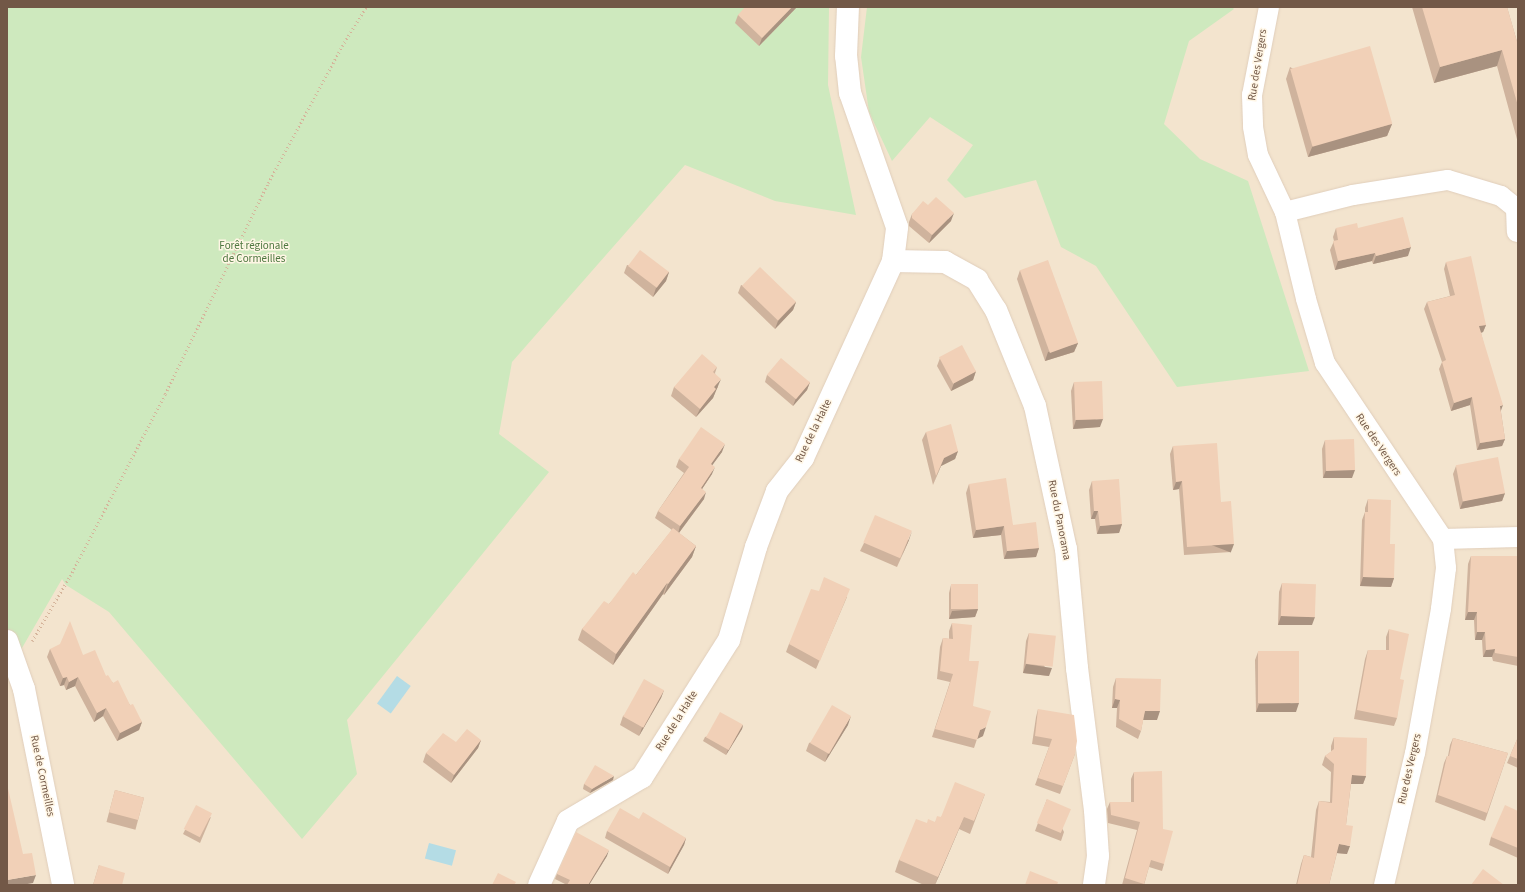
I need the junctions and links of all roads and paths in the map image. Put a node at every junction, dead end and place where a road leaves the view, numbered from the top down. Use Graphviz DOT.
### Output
graph roads {
  1 [pos="366,7"];
  2 [pos="848,7"];
  3 [pos="1269,7"];
  4 [pos="1285,212"];
  5 [pos="1517,232"];
  6 [pos="893,261"];
  7 [pos="1518,537"];
  8 [pos="1443,539"];
  9 [pos="7,641"];
  10 [pos="17,668"];
  11 [pos="63,885"];
  12 [pos="539,885"];
  13 [pos="1094,885"];
  14 [pos="1384,885"];
  1 -- 10 [label="path"];
  2 -- 6 [label="street, Rue de la Halte"];
  3 -- 4 [label="street, Rue des Vergers"];
  4 -- 5 [label="street"];
  4 -- 8 [label="street, Rue des Vergers"];
  6 -- 12 [label="street, Rue de la Halte"];
  6 -- 13 [label="street, Rue du Panorama"];
  7 -- 8 [label="street"];
  8 -- 14 [label="street, Rue des Vergers"];
  9 -- 10 [label="street, Rue de Cormeilles"];
  10 -- 11 [label="street, Rue de Cormeilles"];
}
